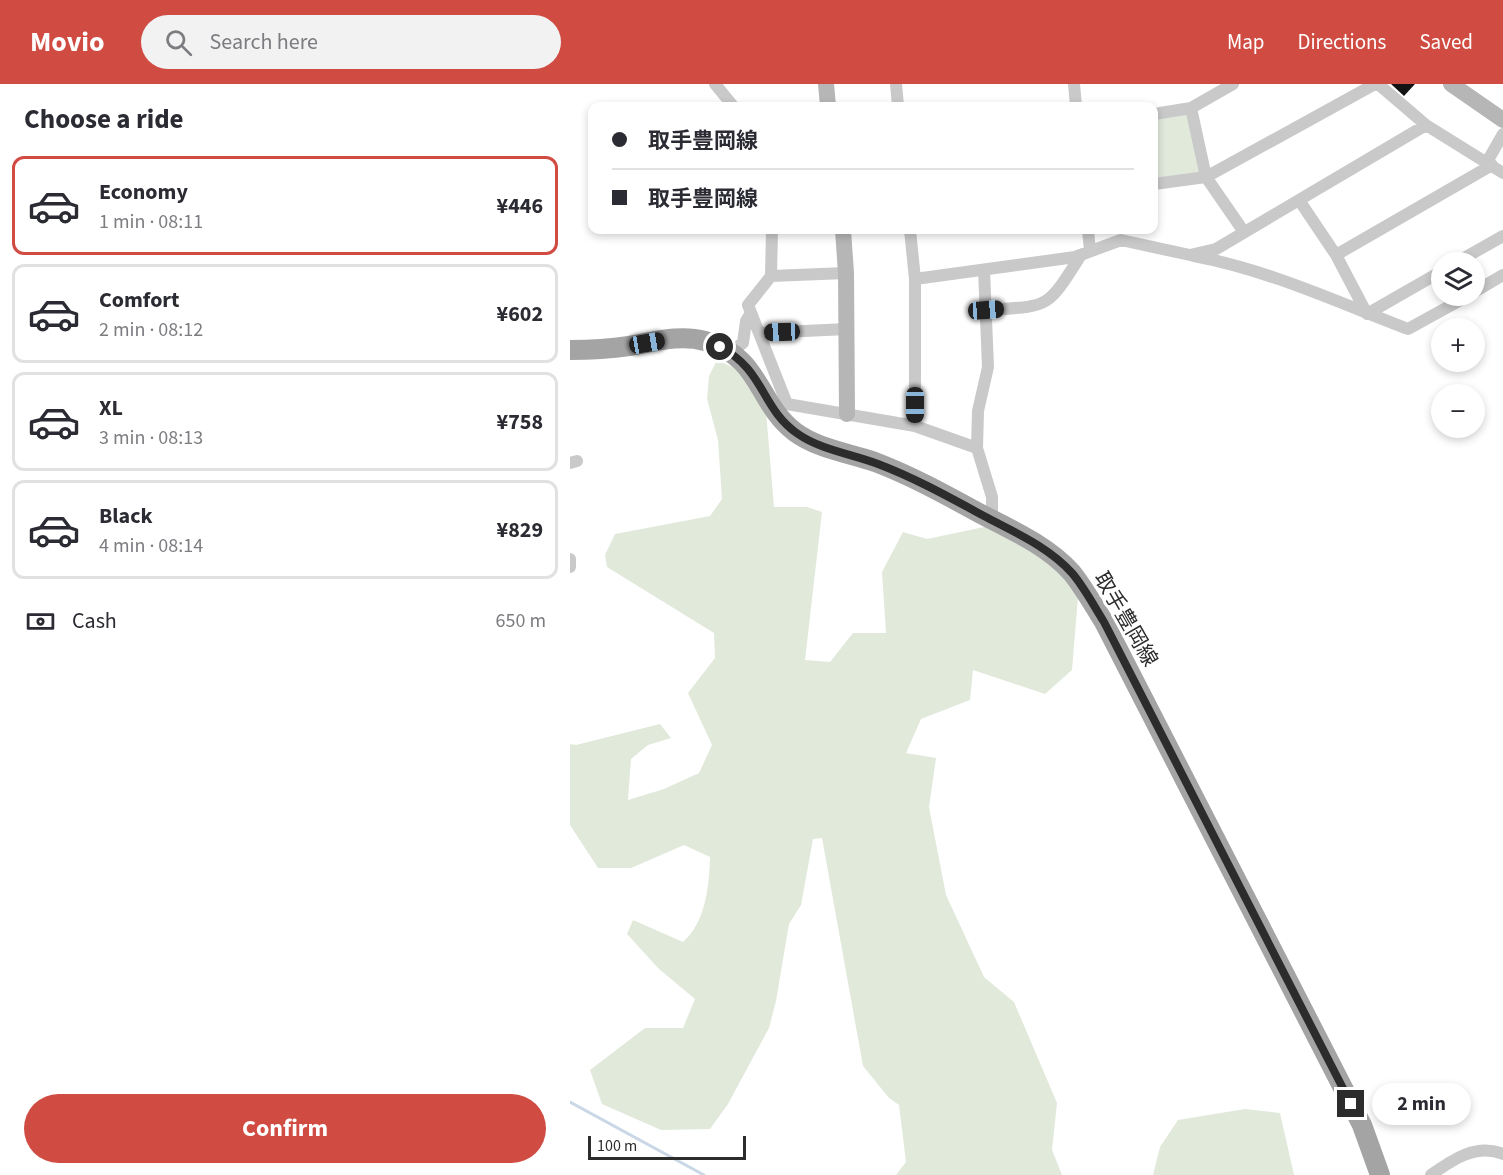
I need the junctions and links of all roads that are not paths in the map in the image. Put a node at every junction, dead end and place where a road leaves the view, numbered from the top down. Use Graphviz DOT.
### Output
graph roads {
  1 [pos="715,84"];
  2 [pos="826,84"];
  3 [pos="896,84"];
  4 [pos="1074,84"];
  5 [pos="1233,84"];
  6 [pos="1377,84"];
  7 [pos="1451,84"];
  8 [pos="730,102"];
  9 [pos="828,102"];
  10 [pos="898,102"];
  11 [pos="1076,102"];
  12 [pos="1191,108"];
  13 [pos="1158,113"];
  14 [pos="1503,120"];
  15 [pos="1426,124"];
  16 [pos="1503,134"];
  17 [pos="1490,164"];
  18 [pos="1503,172"];
  19 [pos="1206,177"];
  20 [pos="1158,183"];
  21 [pos="1299,200"];
  22 [pos="1244,232"];
  23 [pos="772,234"];
  24 [pos="843,234"];
  25 [pos="910,234"];
  26 [pos="1087,234"];
  27 [pos="1503,236"];
  28 [pos="1475,252"];
  29 [pos="1085,253"];
  30 [pos="1190,255"];
  31 [pos="1336,255"];
  32 [pos="984,270"];
  33 [pos="846,273"];
  34 [pos="1503,275"];
  35 [pos="771,276"];
  36 [pos="1431,277"];
  37 [pos="915,279"];
  38 [pos="1485,286"];
  39 [pos="1450,306"];
  40 [pos="986,310"];
  41 [pos="751,313"];
  42 [pos="1367,314"];
  43 [pos="847,329"];
  44 [pos="760,333"];
  45 [pos="570,350"];
  46 [pos="730,352"];
  47 [pos="847,414"];
  48 [pos="915,426"];
  49 [pos="977,448"];
  50 [pos="992,520"];
  51 [pos="570,559"];
  52 [pos="570,567"];
  53 [pos="1503,1154"];
  54 [pos="1380,1175"];
  55 [pos="1431,1175"];
  1 -- 8 [label="street"];
  2 -- 9 [label="street"];
  3 -- 10 [label="street"];
  4 -- 11 [label="street"];
  5 -- 12 [label="street"];
  6 -- 15 [label="street"];
  6 -- 19 [label="street"];
  7 -- 14 [label="street"];
  12 -- 13 [label="street"];
  12 -- 19 [label="street"];
  15 -- 17 [label="street"];
  15 -- 21 [label="street"];
  16 -- 17 [label="street"];
  17 -- 18 [label="street"];
  17 -- 31 [label="street"];
  19 -- 20 [label="street"];
  19 -- 22 [label="street"];
  21 -- 22 [label="street"];
  21 -- 31 [label="street"];
  22 -- 30 [label="street"];
  23 -- 35 [label="street"];
  24 -- 33 [label="street"];
  25 -- 37 [label="street"];
  26 -- 29 [label="street"];
  27 -- 28 [label="street"];
  29 -- 30 [label="street"];
  29 -- 32 [label="street"];
  29 -- 40 [label="street"];
  30 -- 42 [label="street"];
  31 -- 42 [label="street"];
  32 -- 37 [label="street"];
  32 -- 40 [label="street"];
  33 -- 35 [label="street"];
  33 -- 43 [label="street"];
  34 -- 38 [label="street"];
  35 -- 41 [label="street"];
  36 -- 42 [label="street"];
  37 -- 48 [label="street"];
  39 -- 42 [label="street"];
  40 -- 49 [label="street"];
  41 -- 44 [label="street"];
  41 -- 46 [label="street"];
  43 -- 44 [label="street"];
  43 -- 47 [label="street"];
  44 -- 47 [label="street"];
  45 -- 46 [label="main road, 取手豊岡線"];
  46 -- 50 [label="main road, 取手豊岡線"];
  47 -- 48 [label="street"];
  48 -- 49 [label="street"];
  49 -- 50 [label="street"];
  50 -- 54 [label="main road, 取手豊岡線"];
  51 -- 52 [label="street"];
  53 -- 55 [label="street"];
}
